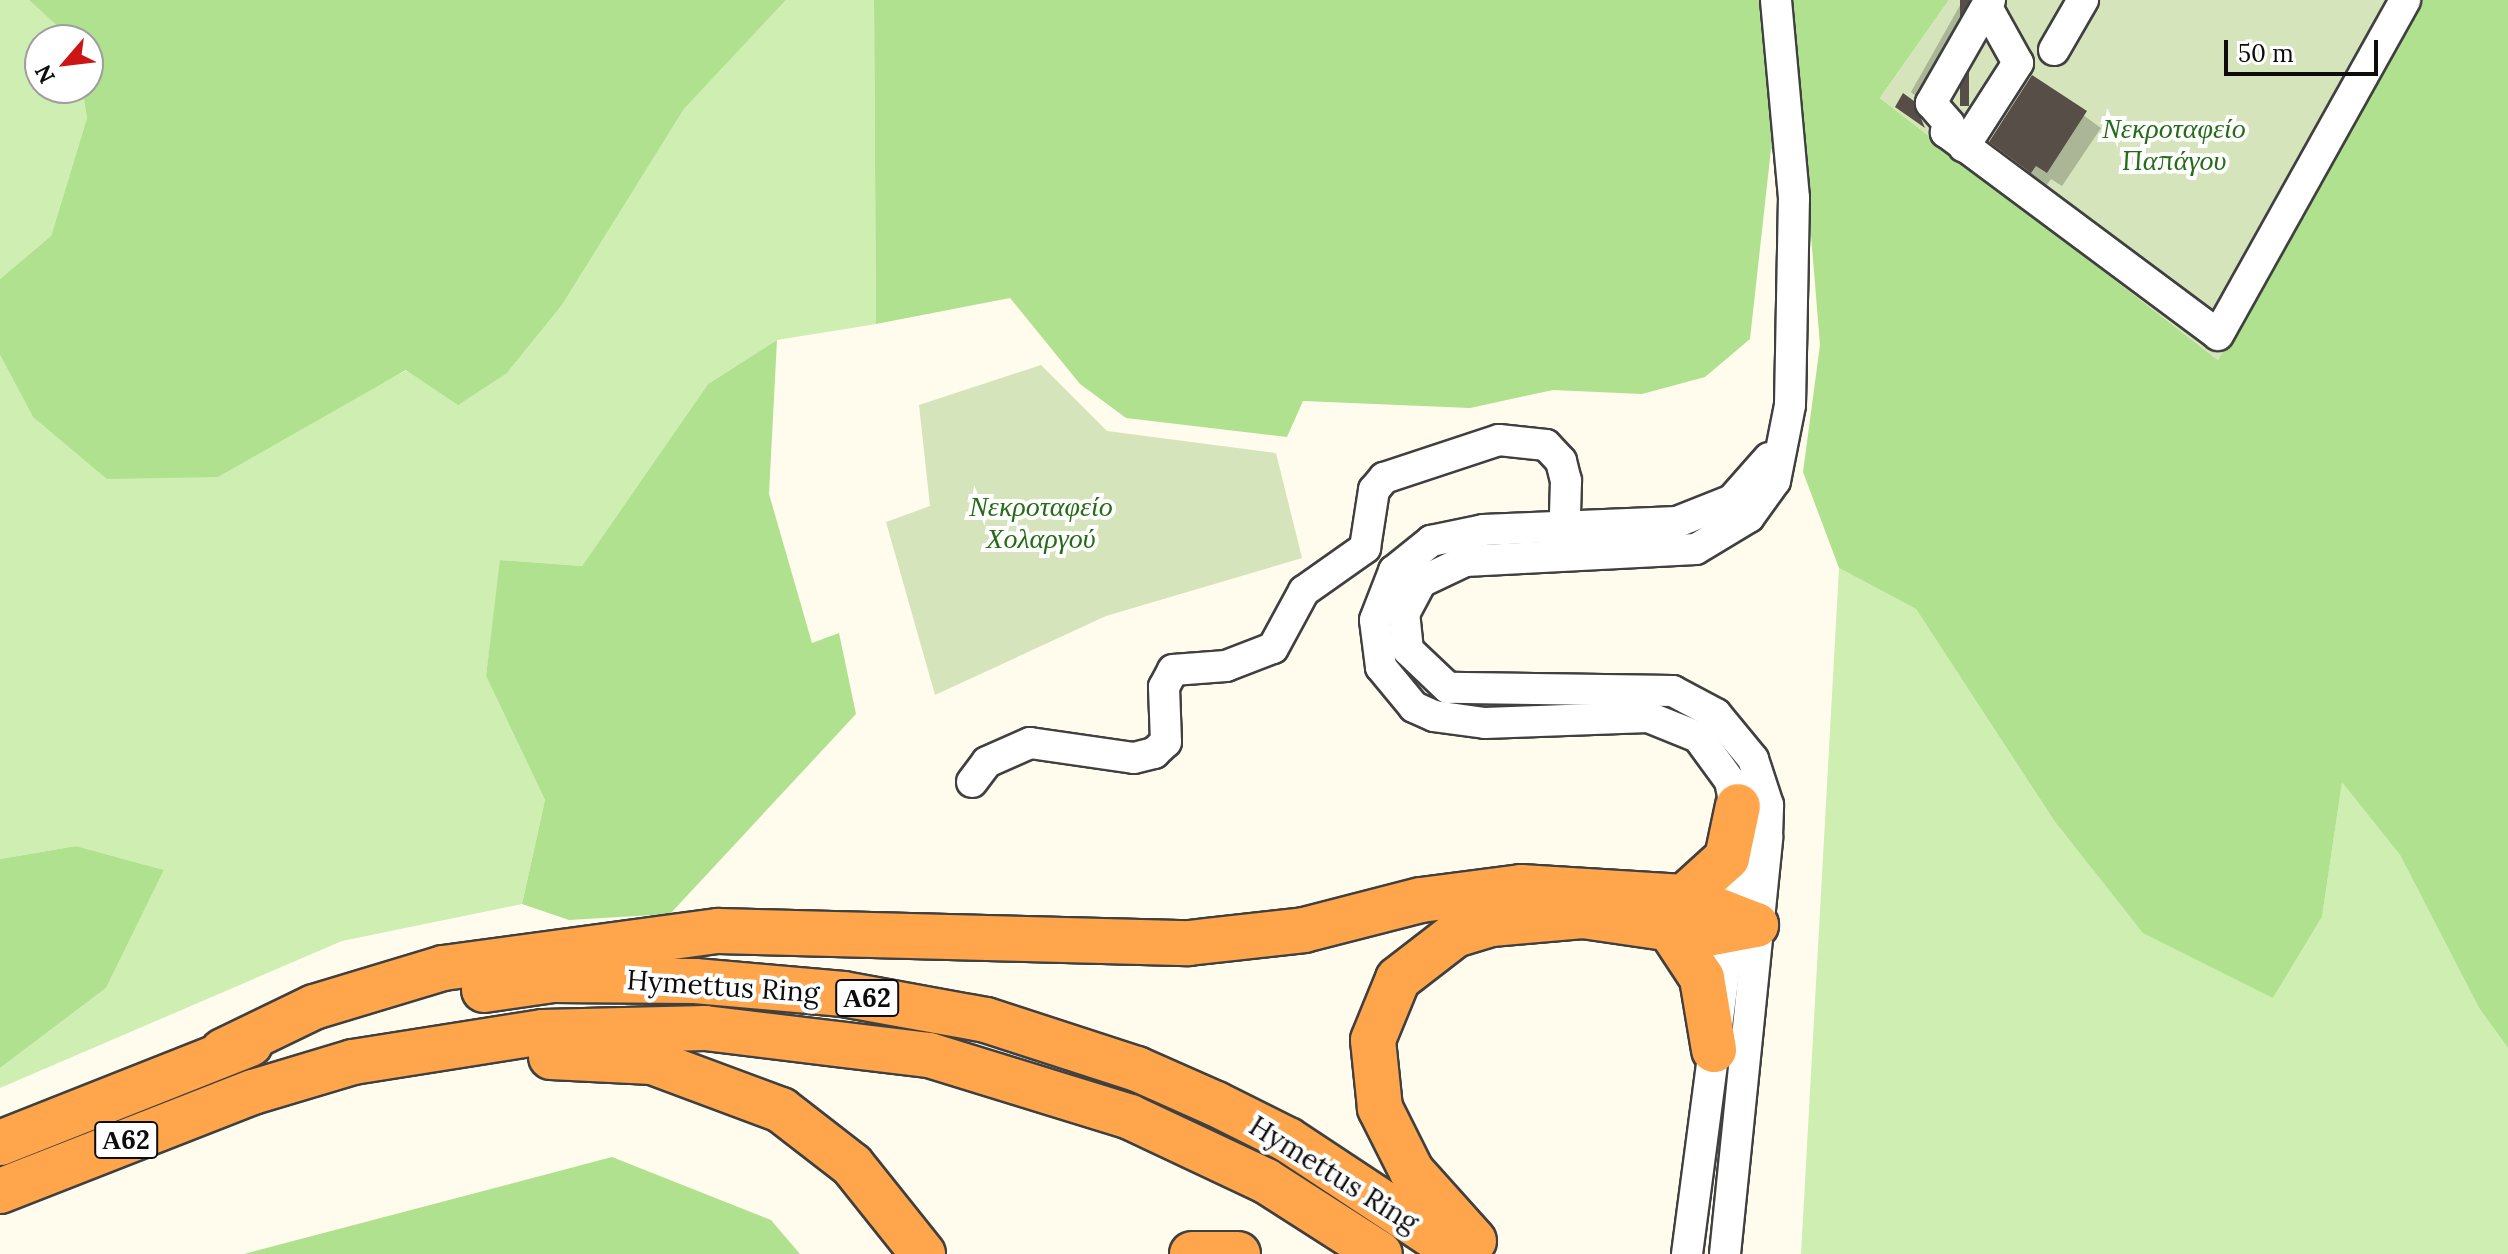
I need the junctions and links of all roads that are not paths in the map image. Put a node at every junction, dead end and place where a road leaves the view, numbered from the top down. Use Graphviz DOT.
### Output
graph roads {
  1 [pos="1776,0"];
  2 [pos="2405,0"];
  3 [pos="2078,2"];
  4 [pos="1990,6"];
  5 [pos="2054,50"];
  6 [pos="1964,147"];
  7 [pos="1790,318"];
  8 [pos="1566,526"];
  9 [pos="1564,556"];
  10 [pos="972,782"];
  11 [pos="1738,806"];
  12 [pos="1678,914"];
  13 [pos="1740,923"];
  14 [pos="1714,1050"];
  15 [pos="223,1051"];
  16 [pos="353,1062"];
  17 [pos="0,1143"];
  18 [pos="0,1191"];
  19 [pos="923,1254"];
  20 [pos="1192,1254"];
  21 [pos="1238,1254"];
  22 [pos="1380,1254"];
  23 [pos="1460,1254"];
  24 [pos="1488,1254"];
  25 [pos="1687,1254"];
  26 [pos="1725,1254"];
  1 -- 7 [label="street"];
  2 -- 6 [label="street"];
  3 -- 5 [label="street"];
  4 -- 6 [label="street"];
  4 -- 6 [label="street"];
  7 -- 8 [label="street"];
  7 -- 9 [label="street"];
  8 -- 9 [label="street"];
  8 -- 10 [label="street"];
  8 -- 11 [label="street"];
  9 -- 13 [label="street"];
  11 -- 12 [label="highway"];
  11 -- 13 [label="street"];
  12 -- 13 [label="highway"];
  12 -- 14 [label="highway"];
  12 -- 15 [label="highway"];
  12 -- 24 [label="highway"];
  13 -- 14 [label="street"];
  13 -- 26 [label="street"];
  14 -- 25 [label="street"];
  15 -- 17 [label="highway, Hymettus Ring / Α62"];
  15 -- 23 [label="highway, Hymettus Ring / Α62"];
  16 -- 18 [label="highway, Hymettus Ring / Α62"];
  16 -- 19 [label="highway"];
  16 -- 22 [label="highway, Hymettus Ring / Α62"];
  20 -- 21 [label="highway"];
}
